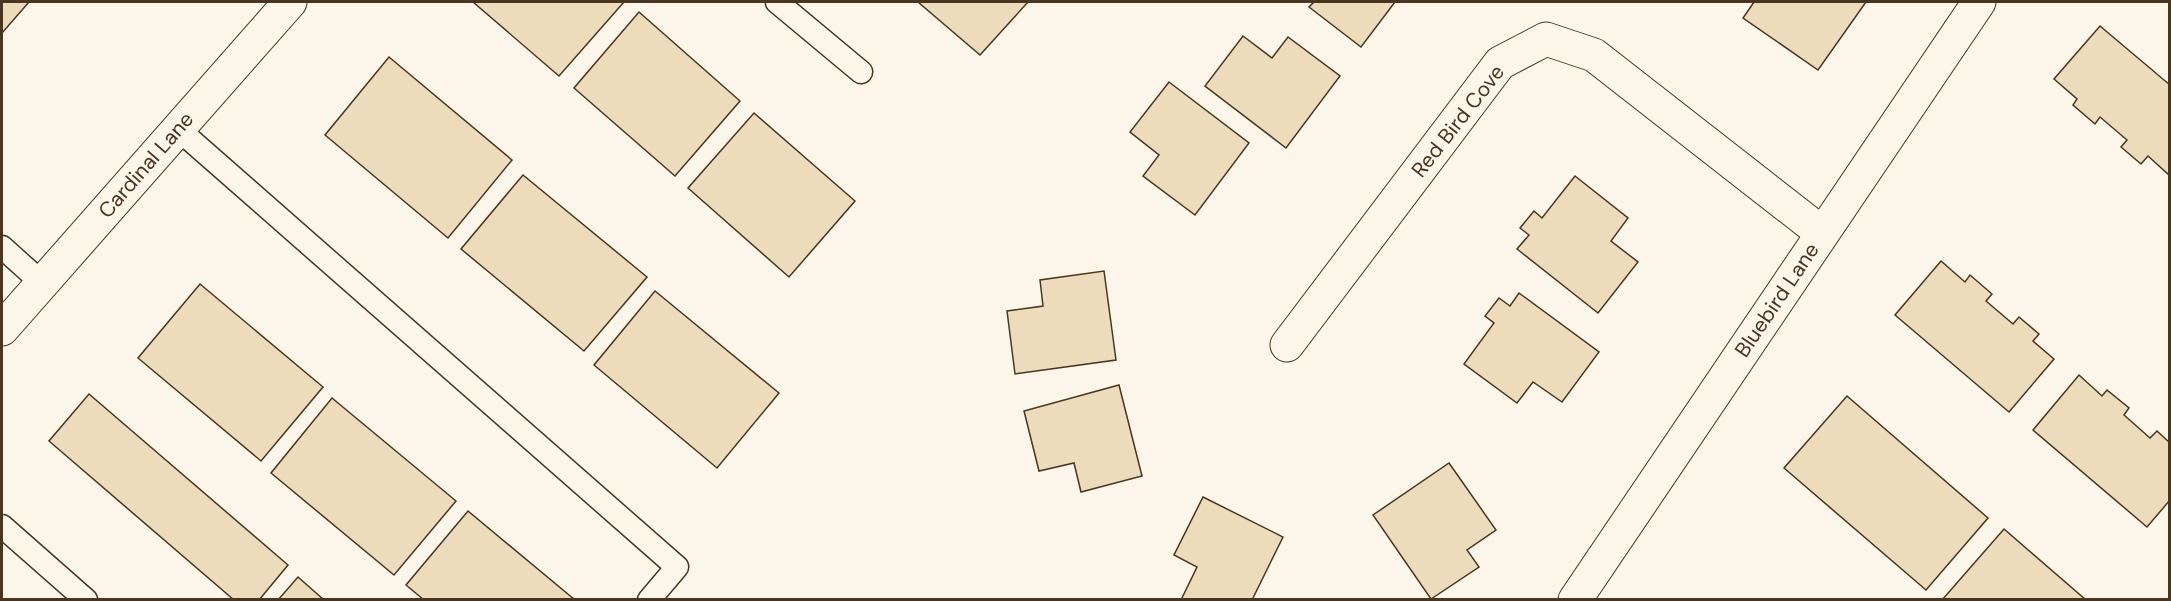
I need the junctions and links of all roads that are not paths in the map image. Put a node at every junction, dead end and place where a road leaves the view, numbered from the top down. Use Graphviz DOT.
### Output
graph roads {
  1 [pos="290,2"];
  2 [pos="777,2"];
  3 [pos="1978,2"];
  4 [pos="861,72"];
  5 [pos="178,129"];
  6 [pos="1822,233"];
  7 [pos="2,247"];
  8 [pos="42,283"];
  9 [pos="2,329"];
  10 [pos="1287,345"];
  11 [pos="2,526"];
  12 [pos="86,600"];
  13 [pos="649,600"];
  14 [pos="1575,600"];
  1 -- 5 [label="street, Cardinal Lane"];
  2 -- 4 [label="lane"];
  3 -- 6 [label="street, Bluebird Lane"];
  5 -- 8 [label="street, Cardinal Lane"];
  5 -- 13 [label="lane"];
  6 -- 10 [label="street, Red Bird Cove"];
  6 -- 14 [label="street, Bluebird Lane"];
  7 -- 8 [label="lane"];
  8 -- 9 [label="street, Cardinal Lane"];
  11 -- 12 [label="lane"];
}
